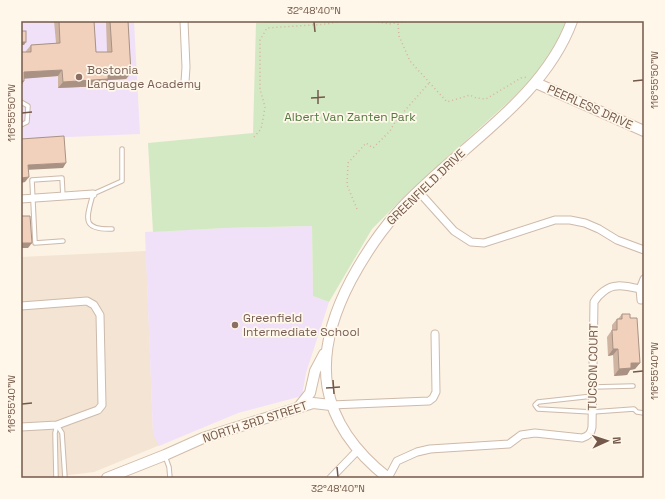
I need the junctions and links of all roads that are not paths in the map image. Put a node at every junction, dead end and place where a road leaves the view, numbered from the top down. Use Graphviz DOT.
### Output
graph roads {
  1 [pos="184,21"];
  2 [pos="572,21"];
  3 [pos="185,82"];
  4 [pos="536,83"];
  5 [pos="21,102"];
  6 [pos="21,125"];
  7 [pos="644,131"];
  8 [pos="122,149"];
  9 [pos="419,192"];
  10 [pos="93,194"];
  11 [pos="63,197"];
  12 [pos="32,198"];
  13 [pos="21,199"];
  14 [pos="112,230"];
  15 [pos="63,241"];
  16 [pos="644,250"];
  17 [pos="644,279"];
  18 [pos="640,289"];
  19 [pos="642,300"];
  20 [pos="21,306"];
  21 [pos="435,334"];
  22 [pos="327,348"];
  23 [pos="633,386"];
  24 [pos="593,387"];
  25 [pos="593,396"];
  26 [pos="331,404"];
  27 [pos="298,408"];
  28 [pos="592,412"];
  29 [pos="644,413"];
  30 [pos="57,425"];
  31 [pos="21,427"];
  32 [pos="358,450"];
  33 [pos="165,455"];
  34 [pos="56,478"];
  35 [pos="65,478"];
  36 [pos="107,478"];
  37 [pos="170,478"];
  38 [pos="331,478"];
  39 [pos="388,478"];
  1 -- 3 [label="street"];
  2 -- 4 [label="main road, GREENFIELD DRIVE"];
  4 -- 7 [label="main road, PEERLESS DRIVE"];
  4 -- 9 [label="main road, GREENFIELD DRIVE"];
  5 -- 6 [label="lane"];
  8 -- 10 [label="lane"];
  9 -- 16 [label="street"];
  9 -- 22 [label="main road, GREENFIELD DRIVE"];
  10 -- 11 [label="street"];
  10 -- 14 [label="lane"];
  11 -- 12 [label="street"];
  11 -- 12 [label="lane"];
  12 -- 13 [label="street"];
  12 -- 15 [label="lane"];
  17 -- 18 [label="street"];
  18 -- 19 [label="street"];
  18 -- 24 [label="street, TUCSON COURT"];
  20 -- 30 [label="street"];
  21 -- 26 [label="street, NORTH 3RD STREET"];
  22 -- 26 [label="main road, GREENFIELD DRIVE"];
  22 -- 27 [label="main road"];
  23 -- 24 [label="lane"];
  24 -- 25 [label="street, TUCSON COURT"];
  25 -- 28 [label="street, TUCSON COURT"];
  25 -- 28 [label="lane"];
  26 -- 27 [label="main road, NORTH 3RD STREET"];
  26 -- 32 [label="main road, GREENFIELD DRIVE"];
  27 -- 33 [label="main road, NORTH 3RD STREET"];
  28 -- 29 [label="lane"];
  28 -- 39 [label="street, TUCSON COURT"];
  30 -- 31 [label="street"];
  30 -- 34 [label="lane"];
  30 -- 35 [label="lane"];
  32 -- 38 [label="street"];
  32 -- 39 [label="main road, GREENFIELD DRIVE"];
  33 -- 36 [label="main road, NORTH 3RD STREET"];
  33 -- 37 [label="lane"];
}
